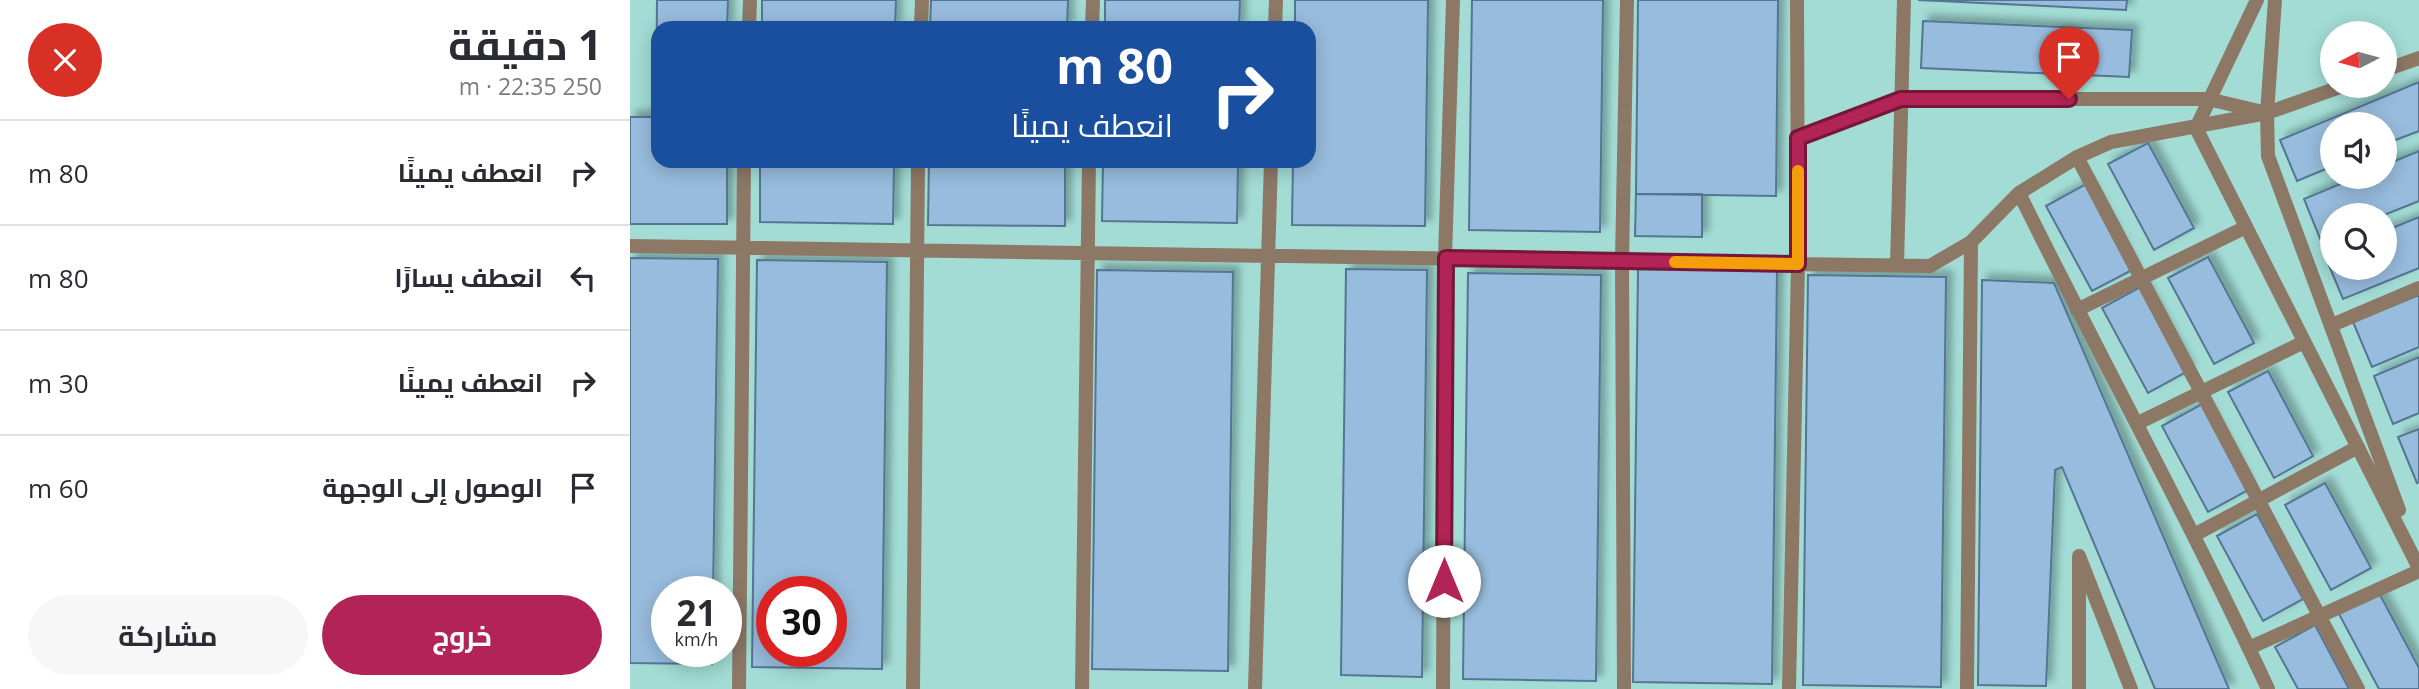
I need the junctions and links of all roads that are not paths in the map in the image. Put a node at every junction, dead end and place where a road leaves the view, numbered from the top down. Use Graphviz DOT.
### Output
graph roads {
  1 [pos="750,0"];
  2 [pos="922,0"];
  3 [pos="1093,0"];
  4 [pos="1276,0"];
  5 [pos="1453,0"];
  6 [pos="1627,0"];
  7 [pos="1797,0"];
  8 [pos="1903,0"];
  9 [pos="2257,0"];
  10 [pos="2275,0"];
  11 [pos="750,21"];
  12 [pos="921,21"];
  13 [pos="1092,21"];
  14 [pos="1275,21"];
  15 [pos="2419,58"];
  16 [pos="2398,66"];
  17 [pos="2320,94"];
  18 [pos="1901,99"];
  19 [pos="2208,99"];
  20 [pos="2267,113"];
  21 [pos="2196,128"];
  22 [pos="1798,138"];
  23 [pos="2077,157"];
  24 [pos="744,168"];
  25 [pos="918,168"];
  26 [pos="1089,168"];
  27 [pos="1271,168"];
  28 [pos="2020,193"];
  29 [pos="2244,228"];
  30 [pos="1971,242"];
  31 [pos="630,246"];
  32 [pos="741,248"];
  33 [pos="916,251"];
  34 [pos="1087,253"];
  35 [pos="1268,256"];
  36 [pos="1446,258"];
  37 [pos="1622,261"];
  38 [pos="1798,264"];
  39 [pos="1897,265"];
  40 [pos="2142,276"];
  41 [pos="2419,288"];
  42 [pos="2077,310"];
  43 [pos="2332,325"];
  44 [pos="2304,342"];
  45 [pos="2202,391"];
  46 [pos="2138,423"];
  47 [pos="2358,447"];
  48 [pos="2259,502"];
  49 [pos="2196,534"];
  50 [pos="2419,569"];
  51 [pos="2318,615"];
  52 [pos="2249,648"];
  53 [pos="739,689"];
  54 [pos="913,689"];
  55 [pos="1082,689"];
  56 [pos="1255,689"];
  57 [pos="1443,689"];
  58 [pos="1624,689"];
  59 [pos="1789,689"];
  60 [pos="1967,689"];
  61 [pos="2079,689"];
  62 [pos="2131,689"];
  63 [pos="2268,689"];
  64 [pos="2358,689"];
  1 -- 11 [label="street"];
  2 -- 12 [label="street"];
  3 -- 13 [label="street"];
  4 -- 14 [label="street"];
  5 -- 36 [label="street"];
  6 -- 37 [label="street"];
  7 -- 22 [label="street"];
  8 -- 18 [label="street"];
  9 -- 19 [label="street"];
  10 -- 20 [label="street"];
  15 -- 16 [label="street"];
  17 -- 20 [label="street"];
  18 -- 19 [label="street"];
  18 -- 22 [label="street"];
  18 -- 39 [label="street"];
  19 -- 20 [label="street"];
  19 -- 21 [label="street"];
  20 -- 21 [label="street"];
  20 -- 43 [label="street"];
  21 -- 23 [label="street"];
  21 -- 29 [label="street"];
  22 -- 38 [label="street"];
  23 -- 28 [label="street"];
  23 -- 40 [label="street"];
  24 -- 32 [label="street"];
  25 -- 33 [label="street"];
  26 -- 34 [label="street"];
  27 -- 35 [label="street"];
  28 -- 30 [label="street"];
  28 -- 42 [label="street"];
  29 -- 40 [label="street"];
  29 -- 44 [label="street"];
  30 -- 39 [label="street"];
  30 -- 60 [label="street"];
  31 -- 32 [label="street"];
  32 -- 33 [label="street"];
  32 -- 53 [label="street"];
  33 -- 34 [label="street"];
  33 -- 54 [label="street"];
  34 -- 35 [label="street"];
  34 -- 55 [label="street"];
  35 -- 36 [label="street"];
  35 -- 56 [label="street"];
  36 -- 37 [label="street"];
  36 -- 57 [label="street"];
  37 -- 38 [label="street"];
  37 -- 58 [label="street"];
  38 -- 39 [label="street"];
  38 -- 59 [label="street"];
  40 -- 42 [label="street"];
  40 -- 45 [label="street"];
  41 -- 43 [label="street"];
  42 -- 46 [label="street"];
  43 -- 50 [label="street"];
  44 -- 45 [label="street"];
  44 -- 47 [label="street"];
  45 -- 46 [label="street"];
  45 -- 48 [label="street"];
  46 -- 49 [label="street"];
  47 -- 48 [label="street"];
  47 -- 50 [label="street"];
  48 -- 49 [label="street"];
  48 -- 51 [label="street"];
  49 -- 52 [label="street"];
  50 -- 51 [label="street"];
  51 -- 52 [label="street"];
  51 -- 64 [label="street"];
  52 -- 63 [label="street"];
  61 -- 62 [label="street"];
}
